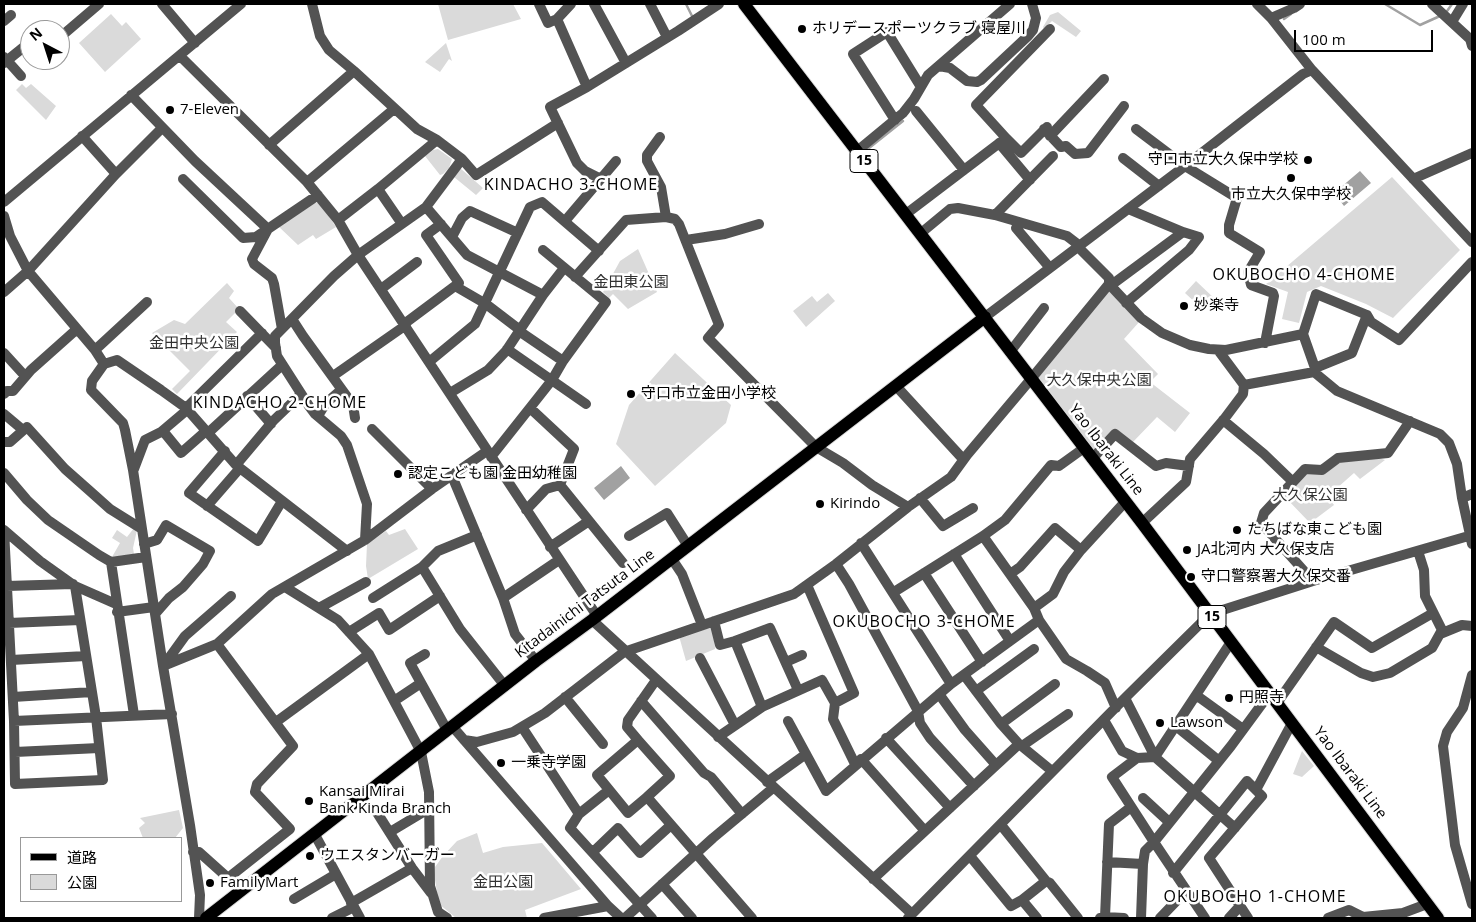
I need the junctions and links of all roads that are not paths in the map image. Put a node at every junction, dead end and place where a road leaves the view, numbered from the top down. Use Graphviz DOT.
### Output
graph roads {
  1 [pos="99,4"];
  2 [pos="162,4"];
  3 [pos="241,4"];
  4 [pos="312,4"];
  5 [pos="539,4"];
  6 [pos="570,4"];
  7 [pos="594,4"];
  8 [pos="650,4"];
  9 [pos="719,4"];
  10 [pos="744,4"];
  11 [pos="1010,4"];
  12 [pos="1032,4"];
  13 [pos="1257,4"];
  14 [pos="1300,4"];
  15 [pos="1432,4"];
  16 [pos="1463,4"];
  17 [pos="1446,17"];
  18 [pos="1271,18"];
  19 [pos="557,19"];
  20 [pos="70,29"];
  21 [pos="1050,29"];
  22 [pos="667,38"];
  23 [pos="195,43"];
  24 [pos="1472,46"];
  25 [pos="20,49"];
  26 [pos="180,56"];
  27 [pos="5,60"];
  28 [pos="626,63"];
  29 [pos="939,66"];
  30 [pos="1312,70"];
  31 [pos="354,71"];
  32 [pos="21,76"];
  33 [pos="983,78"];
  34 [pos="1104,79"];
  35 [pos="587,87"];
  36 [pos="921,87"];
  37 [pos="992,88"];
  38 [pos="132,95"];
  39 [pos="1124,106"];
  40 [pos="394,109"];
  41 [pos="916,111"];
  42 [pos="895,120"];
  43 [pos="558,123"];
  44 [pos="162,128"];
  45 [pos="1136,129"];
  46 [pos="1047,131"];
  47 [pos="82,136"];
  48 [pos="660,137"];
  49 [pos="437,140"];
  50 [pos="1002,140"];
  51 [pos="269,145"];
  52 [pos="857,151"];
  53 [pos="1472,153"];
  54 [pos="1053,156"];
  55 [pos="1123,158"];
  56 [pos="462,159"];
  57 [pos="616,161"];
  58 [pos="1185,166"];
  59 [pos="964,170"];
  60 [pos="116,174"];
  61 [pos="183,179"];
  62 [pos="600,179"];
  63 [pos="1412,179"];
  64 [pos="1030,180"];
  65 [pos="307,182"];
  66 [pos="1159,186"];
  67 [pos="378,189"];
  68 [pos="318,195"];
  69 [pos="4,202"];
  70 [pos="426,207"];
  71 [pos="1128,209"];
  72 [pos="906,214"];
  73 [pos="995,215"];
  74 [pos="4,216"];
  75 [pos="666,217"];
  76 [pos="338,220"];
  77 [pos="565,221"];
  78 [pos="1022,223"];
  79 [pos="402,224"];
  80 [pos="441,224"];
  81 [pos="759,224"];
  82 [pos="268,229"];
  83 [pos="518,232"];
  84 [pos="1183,232"];
  85 [pos="921,233"];
  86 [pos="452,237"];
  87 [pos="686,240"];
  88 [pos="1472,242"];
  89 [pos="1079,246"];
  90 [pos="543,250"];
  91 [pos="599,251"];
  92 [pos="358,255"];
  93 [pos="417,262"];
  94 [pos="1472,262"];
  95 [pos="564,268"];
  96 [pos="1050,268"];
  97 [pos="28,271"];
  98 [pos="500,272"];
  99 [pos="576,277"];
  100 [pos="1110,285"];
  101 [pos="455,286"];
  102 [pos="381,289"];
  103 [pos="4,292"];
  104 [pos="543,295"];
  105 [pos="147,302"];
  106 [pos="1126,303"];
  107 [pos="486,304"];
  108 [pos="1044,308"];
  109 [pos="240,312"];
  110 [pos="1367,315"];
  111 [pos="985,317"];
  112 [pos="292,318"];
  113 [pos="405,325"];
  114 [pos="77,328"];
  115 [pos="282,329"];
  116 [pos="520,330"];
  117 [pos="262,333"];
  118 [pos="1304,334"];
  119 [pos="1265,343"];
  120 [pos="276,348"];
  121 [pos="507,349"];
  122 [pos="95,350"];
  123 [pos="1218,350"];
  124 [pos="1010,352"];
  125 [pos="4,353"];
  126 [pos="429,362"];
  127 [pos="563,362"];
  128 [pos="104,364"];
  129 [pos="282,365"];
  130 [pos="1314,370"];
  131 [pos="25,376"];
  132 [pos="333,376"];
  133 [pos="1031,379"];
  134 [pos="552,380"];
  135 [pos="1244,385"];
  136 [pos="896,386"];
  137 [pos="341,390"];
  138 [pos="450,393"];
  139 [pos="4,394"];
  140 [pos="301,394"];
  141 [pos="248,396"];
  142 [pos="586,404"];
  143 [pos="530,408"];
  144 [pos="186,409"];
  145 [pos="4,414"];
  146 [pos="318,416"];
  147 [pos="355,418"];
  148 [pos="1223,420"];
  149 [pos="1410,421"];
  150 [pos="271,424"];
  151 [pos="372,429"];
  152 [pos="23,430"];
  153 [pos="163,431"];
  154 [pos="207,432"];
  155 [pos="4,442"];
  156 [pos="816,447"];
  157 [pos="1084,448"];
  158 [pos="225,452"];
  159 [pos="489,454"];
  160 [pos="1092,458"];
  161 [pos="963,459"];
  162 [pos="238,466"];
  163 [pos="1189,466"];
  164 [pos="133,470"];
  165 [pos="4,473"];
  166 [pos="452,476"];
  167 [pos="1293,482"];
  168 [pos="560,485"];
  169 [pos="432,489"];
  170 [pos="1472,494"];
  171 [pos="920,498"];
  172 [pos="1462,498"];
  173 [pos="282,501"];
  174 [pos="1126,502"];
  175 [pos="207,506"];
  176 [pos="908,506"];
  177 [pos="973,508"];
  178 [pos="526,510"];
  179 [pos="588,521"];
  180 [pos="1142,523"];
  181 [pos="4,528"];
  182 [pos="142,529"];
  183 [pos="477,535"];
  184 [pos="629,536"];
  185 [pos="983,536"];
  186 [pos="1472,538"];
  187 [pos="365,540"];
  188 [pos="144,544"];
  189 [pos="861,544"];
  190 [pos="688,546"];
  191 [pos="550,547"];
  192 [pos="1082,550"];
  193 [pos="347,551"];
  194 [pos="1418,551"];
  195 [pos="954,554"];
  196 [pos="146,557"];
  197 [pos="672,558"];
  198 [pos="559,560"];
  199 [pos="110,562"];
  200 [pos="623,563"];
  201 [pos="836,564"];
  202 [pos="422,567"];
  203 [pos="924,573"];
  204 [pos="1010,574"];
  205 [pos="1313,581"];
  206 [pos="366,582"];
  207 [pos="807,584"];
  208 [pos="74,585"];
  209 [pos="7,586"];
  210 [pos="285,587"];
  211 [pos="894,592"];
  212 [pos="231,596"];
  213 [pos="440,596"];
  214 [pos="373,598"];
  215 [pos="502,598"];
  216 [pos="117,608"];
  217 [pos="319,608"];
  218 [pos="1034,608"];
  219 [pos="154,611"];
  220 [pos="1433,613"];
  221 [pos="1210,614"];
  222 [pos="594,618"];
  223 [pos="80,620"];
  224 [pos="1039,620"];
  225 [pos="714,621"];
  226 [pos="9,623"];
  227 [pos="702,625"];
  228 [pos="1472,626"];
  229 [pos="349,632"];
  230 [pos="1440,634"];
  231 [pos="735,641"];
  232 [pos="1010,641"];
  233 [pos="1231,642"];
  234 [pos="217,644"];
  235 [pos="1316,647"];
  236 [pos="1034,648"];
  237 [pos="624,652"];
  238 [pos="369,654"];
  239 [pos="425,654"];
  240 [pos="802,655"];
  241 [pos="86,656"];
  242 [pos="700,658"];
  243 [pos="11,660"];
  244 [pos="536,661"];
  245 [pos="786,662"];
  246 [pos="982,662"];
  247 [pos="163,666"];
  248 [pos="964,675"];
  249 [pos="1472,675"];
  250 [pos="656,680"];
  251 [pos="421,683"];
  252 [pos="951,684"];
  253 [pos="1055,684"];
  254 [pos="505,686"];
  255 [pos="798,690"];
  256 [pos="976,691"];
  257 [pos="92,692"];
  258 [pos="939,694"];
  259 [pos="1196,696"];
  260 [pos="13,697"];
  261 [pos="565,698"];
  262 [pos="1125,698"];
  263 [pos="1273,698"];
  264 [pos="394,701"];
  265 [pos="641,701"];
  266 [pos="835,703"];
  267 [pos="762,707"];
  268 [pos="1116,708"];
  269 [pos="918,711"];
  270 [pos="172,714"];
  271 [pos="1068,714"];
  272 [pos="134,715"];
  273 [pos="96,717"];
  274 [pos="1104,720"];
  275 [pos="14,721"];
  276 [pos="788,721"];
  277 [pos="276,722"];
  278 [pos="1001,724"];
  279 [pos="1292,724"];
  280 [pos="735,725"];
  281 [pos="1176,726"];
  282 [pos="522,727"];
  283 [pos="450,728"];
  284 [pos="1244,728"];
  285 [pos="718,737"];
  286 [pos="886,738"];
  287 [pos="464,740"];
  288 [pos="638,740"];
  289 [pos="603,744"];
  290 [pos="1021,745"];
  291 [pos="99,748"];
  292 [pos="15,752"];
  293 [pos="421,752"];
  294 [pos="806,754"];
  295 [pos="1155,757"];
  296 [pos="1137,758"];
  297 [pos="1219,761"];
  298 [pos="858,762"];
  299 [pos="996,765"];
  300 [pos="1052,771"];
  301 [pos="770,785"];
  302 [pos="974,786"];
  303 [pos="609,790"];
  304 [pos="1256,790"];
  305 [pos="1194,791"];
  306 [pos="647,798"];
  307 [pos="1143,798"];
  308 [pos="1131,807"];
  309 [pos="430,808"];
  310 [pos="950,808"];
  311 [pos="376,811"];
  312 [pos="579,814"];
  313 [pos="742,814"];
  314 [pos="1220,815"];
  315 [pos="1169,822"];
  316 [pos="671,825"];
  317 [pos="1000,825"];
  318 [pos="1235,828"];
  319 [pos="390,832"];
  320 [pos="925,832"];
  321 [pos="314,834"];
  322 [pos="1154,842"];
  323 [pos="193,852"];
  324 [pos="593,852"];
  325 [pos="696,854"];
  326 [pos="970,856"];
  327 [pos="1107,862"];
  328 [pos="1143,864"];
  329 [pos="412,868"];
  330 [pos="1174,873"];
  331 [pos="336,874"];
  332 [pos="873,879"];
  333 [pos="1046,881"];
  334 [pos="662,884"];
  335 [pos="1186,891"];
  336 [pos="433,896"];
  337 [pos="294,899"];
  338 [pos="1022,900"];
  339 [pos="1427,904"];
  340 [pos="1472,904"];
  341 [pos="352,905"];
  342 [pos="639,905"];
  343 [pos="608,906"];
  344 [pos="1240,906"];
  345 [pos="1350,914"];
  346 [pos="915,915"];
  347 [pos="1201,916"];
  348 [pos="1102,917"];
  349 [pos="1385,917"];
  350 [pos="199,918"];
  351 [pos="206,918"];
  352 [pos="332,918"];
  353 [pos="360,918"];
  354 [pos="446,918"];
  355 [pos="544,918"];
  356 [pos="623,918"];
  357 [pos="652,918"];
  358 [pos="692,918"];
  359 [pos="752,918"];
  360 [pos="1037,918"];
  361 [pos="1078,918"];
  362 [pos="1124,918"];
  363 [pos="1141,918"];
  364 [pos="1160,918"];
  365 [pos="1229,918"];
  366 [pos="1248,918"];
  367 [pos="1328,918"];
  368 [pos="1438,918"];
  1 -- 20 [label="street"];
  2 -- 23 [label="street"];
  3 -- 23 [label="street"];
  4 -- 31 [label="street"];
  5 -- 19 [label="street"];
  6 -- 19 [label="street"];
  7 -- 28 [label="street"];
  8 -- 22 [label="street"];
  9 -- 22 [label="street"];
  10 -- 52 [label="main road, Yao Ibaraki Line / 15"];
  11 -- 29 [label="street"];
  12 -- 33 [label="street"];
  13 -- 18 [label="street"];
  14 -- 18 [label="street"];
  15 -- 17 [label="street"];
  16 -- 17 [label="street"];
  17 -- 24 [label="street"];
  18 -- 30 [label="street"];
  19 -- 35 [label="street"];
  21 -- 37 [label="street"];
  22 -- 28 [label="street"];
  23 -- 26 [label="street"];
  25 -- 27 [label="street"];
  26 -- 38 [label="street"];
  26 -- 51 [label="street"];
  27 -- 32 [label="street"];
  28 -- 35 [label="street"];
  29 -- 33 [label="street"];
  29 -- 36 [label="street"];
  30 -- 58 [label="street"];
  30 -- 63 [label="street"];
  31 -- 40 [label="street"];
  31 -- 51 [label="street"];
  33 -- 37 [label="street"];
  34 -- 46 [label="street"];
  35 -- 43 [label="street"];
  36 -- 42 [label="street"];
  36 -- 42 [label="street"];
  37 -- 50 [label="street"];
  38 -- 44 [label="street"];
  38 -- 47 [label="street"];
  39 -- 46 [label="street"];
  40 -- 49 [label="street"];
  40 -- 65 [label="street"];
  41 -- 59 [label="street"];
  42 -- 52 [label="street"];
  43 -- 56 [label="street"];
  43 -- 62 [label="street"];
  44 -- 60 [label="street"];
  44 -- 82 [label="street"];
  45 -- 58 [label="street"];
  46 -- 50 [label="street"];
  47 -- 60 [label="street"];
  47 -- 69 [label="street"];
  48 -- 75 [label="street"];
  49 -- 56 [label="street"];
  49 -- 67 [label="street"];
  50 -- 59 [label="street"];
  50 -- 64 [label="street"];
  51 -- 65 [label="street"];
  52 -- 72 [label="main road, Yao Ibaraki Line / 15"];
  53 -- 63 [label="street"];
  54 -- 64 [label="street"];
  55 -- 66 [label="street"];
  56 -- 70 [label="street"];
  57 -- 62 [label="street"];
  58 -- 66 [label="street"];
  58 -- 119 [label="street"];
  59 -- 72 [label="street"];
  60 -- 97 [label="street"];
  61 -- 82 [label="street"];
  62 -- 77 [label="street"];
  63 -- 88 [label="street"];
  64 -- 73 [label="street"];
  65 -- 68 [label="street"];
  66 -- 71 [label="street"];
  67 -- 76 [label="street"];
  67 -- 79 [label="street"];
  68 -- 76 [label="street"];
  68 -- 82 [label="street"];
  70 -- 79 [label="street"];
  70 -- 80 [label="street"];
  71 -- 84 [label="street"];
  71 -- 89 [label="street"];
  72 -- 85 [label="main road, Yao Ibaraki Line / 15"];
  73 -- 78 [label="street"];
  73 -- 85 [label="street"];
  74 -- 97 [label="street"];
  75 -- 87 [label="street"];
  75 -- 91 [label="street"];
  76 -- 92 [label="street"];
  77 -- 83 [label="street"];
  77 -- 91 [label="street"];
  78 -- 89 [label="street"];
  78 -- 96 [label="street"];
  79 -- 92 [label="street"];
  80 -- 86 [label="street"];
  80 -- 101 [label="street"];
  81 -- 87 [label="street"];
  82 -- 115 [label="street"];
  83 -- 86 [label="street"];
  83 -- 98 [label="street"];
  84 -- 100 [label="street"];
  84 -- 106 [label="street"];
  85 -- 111 [label="main road, Yao Ibaraki Line / 15"];
  86 -- 98 [label="street"];
  87 -- 156 [label="street"];
  89 -- 96 [label="street"];
  89 -- 100 [label="street"];
  90 -- 95 [label="street"];
  91 -- 99 [label="street"];
  92 -- 102 [label="street"];
  92 -- 112 [label="street"];
  93 -- 102 [label="street"];
  94 -- 110 [label="street"];
  95 -- 99 [label="street"];
  95 -- 104 [label="street"];
  96 -- 111 [label="street"];
  97 -- 103 [label="street"];
  97 -- 114 [label="street"];
  98 -- 104 [label="street"];
  98 -- 107 [label="street"];
  99 -- 127 [label="street"];
  100 -- 106 [label="street"];
  100 -- 133 [label="street"];
  101 -- 107 [label="street"];
  101 -- 113 [label="street"];
  102 -- 113 [label="street"];
  104 -- 116 [label="street"];
  105 -- 122 [label="street"];
  106 -- 123 [label="street"];
  107 -- 116 [label="street"];
  107 -- 126 [label="street"];
  108 -- 124 [label="street"];
  109 -- 117 [label="street"];
  110 -- 118 [label="street"];
  110 -- 130 [label="street"];
  111 -- 124 [label="main road, Yao Ibaraki Line / 15"];
  111 -- 136 [label="main road, Kitadainichi Tatsuta Line"];
  112 -- 115 [label="street"];
  112 -- 132 [label="street"];
  113 -- 126 [label="street"];
  113 -- 132 [label="street"];
  114 -- 122 [label="street"];
  114 -- 131 [label="street"];
  115 -- 120 [label="street"];
  116 -- 121 [label="street"];
  116 -- 127 [label="street"];
  117 -- 120 [label="street"];
  117 -- 144 [label="street"];
  118 -- 119 [label="street"];
  118 -- 130 [label="street"];
  119 -- 123 [label="street"];
  120 -- 129 [label="street"];
  121 -- 134 [label="street"];
  121 -- 138 [label="street"];
  122 -- 128 [label="street"];
  123 -- 135 [label="street"];
  124 -- 133 [label="main road, Yao Ibaraki Line / 15"];
  125 -- 131 [label="street"];
  126 -- 138 [label="street"];
  127 -- 134 [label="street"];
  128 -- 144 [label="street"];
  128 -- 164 [label="street"];
  129 -- 140 [label="street"];
  129 -- 141 [label="street"];
  130 -- 135 [label="street"];
  130 -- 149 [label="street"];
  131 -- 139 [label="street"];
  132 -- 137 [label="street"];
  133 -- 157 [label="main road, Yao Ibaraki Line / 15"];
  133 -- 161 [label="street"];
  134 -- 142 [label="street"];
  134 -- 143 [label="street"];
  135 -- 148 [label="street"];
  136 -- 156 [label="main road, Kitadainichi Tatsuta Line"];
  136 -- 161 [label="street"];
  137 -- 146 [label="street"];
  137 -- 147 [label="street"];
  138 -- 159 [label="street"];
  140 -- 146 [label="street"];
  140 -- 150 [label="street"];
  141 -- 150 [label="street"];
  141 -- 154 [label="street"];
  143 -- 159 [label="street"];
  143 -- 168 [label="street"];
  144 -- 153 [label="street"];
  144 -- 154 [label="street"];
  145 -- 152 [label="street"];
  146 -- 187 [label="street"];
  148 -- 163 [label="street"];
  148 -- 167 [label="street"];
  149 -- 167 [label="street"];
  149 -- 172 [label="street"];
  150 -- 162 [label="street"];
  151 -- 169 [label="street"];
  152 -- 155 [label="street"];
  152 -- 182 [label="street"];
  153 -- 154 [label="street"];
  153 -- 164 [label="street"];
  154 -- 158 [label="street"];
  156 -- 176 [label="street"];
  156 -- 190 [label="main road, Kitadainichi Tatsuta Line"];
  157 -- 160 [label="main road, Yao Ibaraki Line / 15"];
  157 -- 185 [label="street"];
  158 -- 162 [label="street"];
  158 -- 175 [label="street"];
  159 -- 166 [label="street"];
  159 -- 178 [label="street"];
  160 -- 163 [label="street"];
  160 -- 174 [label="main road, Yao Ibaraki Line / 15"];
  161 -- 171 [label="street"];
  162 -- 173 [label="street"];
  162 -- 175 [label="street"];
  163 -- 180 [label="street"];
  164 -- 182 [label="street"];
  165 -- 199 [label="street"];
  166 -- 169 [label="street"];
  166 -- 183 [label="street"];
  167 -- 205 [label="street"];
  168 -- 178 [label="street"];
  168 -- 179 [label="street"];
  169 -- 187 [label="street"];
  170 -- 172 [label="street"];
  171 -- 176 [label="street"];
  171 -- 177 [label="street"];
  172 -- 186 [label="street"];
  173 -- 175 [label="street"];
  173 -- 193 [label="street"];
  174 -- 180 [label="main road, Yao Ibaraki Line / 15"];
  174 -- 192 [label="street"];
  176 -- 189 [label="street"];
  178 -- 191 [label="street"];
  179 -- 191 [label="street"];
  179 -- 200 [label="street"];
  180 -- 221 [label="main road, Yao Ibaraki Line / 15"];
  181 -- 208 [label="street"];
  181 -- 209 [label="street"];
  182 -- 188 [label="street"];
  183 -- 202 [label="street"];
  183 -- 215 [label="street"];
  184 -- 190 [label="street"];
  185 -- 195 [label="street"];
  185 -- 204 [label="street"];
  186 -- 194 [label="street"];
  187 -- 193 [label="street"];
  188 -- 196 [label="street"];
  188 -- 219 [label="street"];
  189 -- 201 [label="street"];
  189 -- 211 [label="street"];
  190 -- 197 [label="main road, Kitadainichi Tatsuta Line"];
  191 -- 198 [label="street"];
  192 -- 204 [label="street"];
  192 -- 218 [label="street"];
  193 -- 210 [label="street"];
  194 -- 205 [label="street"];
  194 -- 220 [label="street"];
  195 -- 203 [label="street"];
  195 -- 232 [label="street"];
  196 -- 199 [label="street"];
  196 -- 219 [label="street"];
  197 -- 222 [label="main road, Kitadainichi Tatsuta Line"];
  197 -- 227 [label="street"];
  198 -- 215 [label="street"];
  198 -- 222 [label="street"];
  199 -- 216 [label="street"];
  201 -- 207 [label="street"];
  201 -- 269 [label="street"];
  202 -- 213 [label="street"];
  202 -- 214 [label="street"];
  203 -- 211 [label="street"];
  203 -- 246 [label="street"];
  204 -- 218 [label="street"];
  205 -- 221 [label="street"];
  206 -- 217 [label="street"];
  207 -- 225 [label="street"];
  207 -- 266 [label="street"];
  208 -- 209 [label="street"];
  208 -- 216 [label="street"];
  208 -- 223 [label="street"];
  209 -- 226 [label="street"];
  210 -- 217 [label="street"];
  210 -- 234 [label="street"];
  211 -- 252 [label="street"];
  212 -- 247 [label="street"];
  213 -- 229 [label="street"];
  213 -- 254 [label="street"];
  215 -- 244 [label="street"];
  216 -- 219 [label="street"];
  216 -- 272 [label="street"];
  217 -- 229 [label="street"];
  218 -- 224 [label="street"];
  219 -- 247 [label="street"];
  220 -- 230 [label="street"];
  220 -- 235 [label="street"];
  221 -- 233 [label="main road, Yao Ibaraki Line / 15"];
  221 -- 262 [label="street"];
  222 -- 237 [label="street"];
  222 -- 244 [label="main road, Kitadainichi Tatsuta Line"];
  223 -- 226 [label="street"];
  223 -- 241 [label="street"];
  224 -- 232 [label="street"];
  224 -- 268 [label="street"];
  225 -- 227 [label="street"];
  225 -- 231 [label="street"];
  226 -- 243 [label="street"];
  227 -- 237 [label="street"];
  228 -- 230 [label="street"];
  229 -- 238 [label="street"];
  230 -- 235 [label="street"];
  231 -- 245 [label="street"];
  231 -- 267 [label="street"];
  232 -- 246 [label="street"];
  233 -- 259 [label="street"];
  233 -- 263 [label="main road, Yao Ibaraki Line / 15"];
  234 -- 247 [label="street"];
  234 -- 277 [label="street"];
  235 -- 263 [label="street"];
  236 -- 256 [label="street"];
  237 -- 250 [label="street"];
  237 -- 261 [label="street"];
  238 -- 264 [label="street"];
  238 -- 277 [label="street"];
  239 -- 251 [label="street"];
  240 -- 245 [label="street"];
  241 -- 243 [label="street"];
  241 -- 257 [label="street"];
  242 -- 280 [label="street"];
  243 -- 260 [label="street"];
  244 -- 254 [label="main road, Kitadainichi Tatsuta Line"];
  245 -- 255 [label="street"];
  246 -- 248 [label="street"];
  247 -- 270 [label="street"];
  248 -- 252 [label="street"];
  248 -- 256 [label="street"];
  249 -- 340 [label="street"];
  250 -- 265 [label="street"];
  250 -- 285 [label="street"];
  251 -- 264 [label="street"];
  251 -- 283 [label="street"];
  252 -- 258 [label="street"];
  253 -- 278 [label="street"];
  254 -- 283 [label="main road, Kitadainichi Tatsuta Line"];
  255 -- 266 [label="street"];
  255 -- 267 [label="street"];
  256 -- 278 [label="street"];
  257 -- 260 [label="street"];
  257 -- 273 [label="street"];
  258 -- 269 [label="street"];
  258 -- 299 [label="street"];
  259 -- 281 [label="street"];
  259 -- 284 [label="street"];
  260 -- 275 [label="street"];
  261 -- 282 [label="street"];
  261 -- 289 [label="street"];
  262 -- 268 [label="street"];
  262 -- 295 [label="street"];
  263 -- 279 [label="main road, Yao Ibaraki Line / 15"];
  263 -- 284 [label="street"];
  264 -- 293 [label="street"];
  265 -- 288 [label="street"];
  265 -- 313 [label="street"];
  266 -- 298 [label="street"];
  267 -- 280 [label="street"];
  268 -- 274 [label="street"];
  269 -- 286 [label="street"];
  269 -- 302 [label="street"];
  270 -- 272 [label="street"];
  270 -- 323 [label="street"];
  271 -- 290 [label="street"];
  272 -- 273 [label="street"];
  273 -- 275 [label="street"];
  273 -- 291 [label="street"];
  274 -- 296 [label="street"];
  274 -- 300 [label="street"];
  275 -- 292 [label="street"];
  276 -- 294 [label="street"];
  277 -- 323 [label="street"];
  278 -- 290 [label="street"];
  279 -- 304 [label="street"];
  279 -- 339 [label="main road, Yao Ibaraki Line / 15"];
  280 -- 285 [label="street"];
  281 -- 295 [label="street"];
  281 -- 297 [label="street"];
  282 -- 287 [label="street"];
  282 -- 312 [label="street"];
  283 -- 287 [label="street"];
  283 -- 293 [label="main road, Kitadainichi Tatsuta Line"];
  284 -- 297 [label="street"];
  285 -- 301 [label="street"];
  286 -- 298 [label="street"];
  286 -- 310 [label="street"];
  287 -- 343 [label="street"];
  288 -- 303 [label="street"];
  288 -- 306 [label="street"];
  290 -- 299 [label="street"];
  290 -- 300 [label="street"];
  291 -- 292 [label="street"];
  291 -- 292 [label="street"];
  293 -- 309 [label="street"];
  293 -- 321 [label="main road, Kitadainichi Tatsuta Line"];
  294 -- 298 [label="street"];
  294 -- 301 [label="street"];
  295 -- 296 [label="street"];
  295 -- 305 [label="street"];
  296 -- 308 [label="street"];
  297 -- 305 [label="street"];
  298 -- 320 [label="street"];
  299 -- 302 [label="street"];
  300 -- 317 [label="street"];
  301 -- 313 [label="street"];
  301 -- 332 [label="street"];
  302 -- 310 [label="street"];
  303 -- 306 [label="street"];
  303 -- 312 [label="street"];
  304 -- 314 [label="street"];
  304 -- 318 [label="street"];
  305 -- 314 [label="street"];
  305 -- 315 [label="street"];
  306 -- 316 [label="street"];
  307 -- 315 [label="street"];
  308 -- 322 [label="street"];
  308 -- 327 [label="street"];
  309 -- 319 [label="street"];
  309 -- 336 [label="street"];
  310 -- 320 [label="street"];
  311 -- 319 [label="street"];
  312 -- 324 [label="street"];
  313 -- 325 [label="street"];
  314 -- 318 [label="street"];
  314 -- 330 [label="street"];
  315 -- 322 [label="street"];
  316 -- 324 [label="street"];
  316 -- 325 [label="street"];
  317 -- 326 [label="street"];
  317 -- 333 [label="street"];
  318 -- 344 [label="street"];
  319 -- 329 [label="street"];
  320 -- 332 [label="street"];
  321 -- 331 [label="street"];
  321 -- 351 [label="main road, Kitadainichi Tatsuta Line"];
  322 -- 328 [label="street"];
  322 -- 330 [label="street"];
  323 -- 350 [label="street"];
  324 -- 342 [label="street"];
  325 -- 334 [label="street"];
  325 -- 359 [label="street"];
  326 -- 338 [label="street"];
  326 -- 346 [label="street"];
  327 -- 328 [label="street"];
  327 -- 348 [label="street"];
  328 -- 363 [label="street"];
  329 -- 336 [label="street"];
  329 -- 341 [label="street"];
  330 -- 335 [label="street"];
  331 -- 337 [label="street"];
  331 -- 341 [label="street"];
  332 -- 346 [label="street"];
  333 -- 338 [label="street"];
  333 -- 361 [label="street"];
  334 -- 342 [label="street"];
  334 -- 358 [label="street"];
  335 -- 347 [label="street"];
  335 -- 364 [label="street"];
  336 -- 354 [label="street"];
  338 -- 360 [label="street"];
  339 -- 349 [label="street"];
  339 -- 368 [label="main road, Yao Ibaraki Line / 15"];
  341 -- 352 [label="street"];
  341 -- 353 [label="street"];
  342 -- 356 [label="street"];
  342 -- 357 [label="street"];
  343 -- 355 [label="street"];
  343 -- 356 [label="street"];
  344 -- 365 [label="street"];
  344 -- 366 [label="street"];
  345 -- 349 [label="street"];
  345 -- 367 [label="street"];
  348 -- 362 [label="street"];
}
